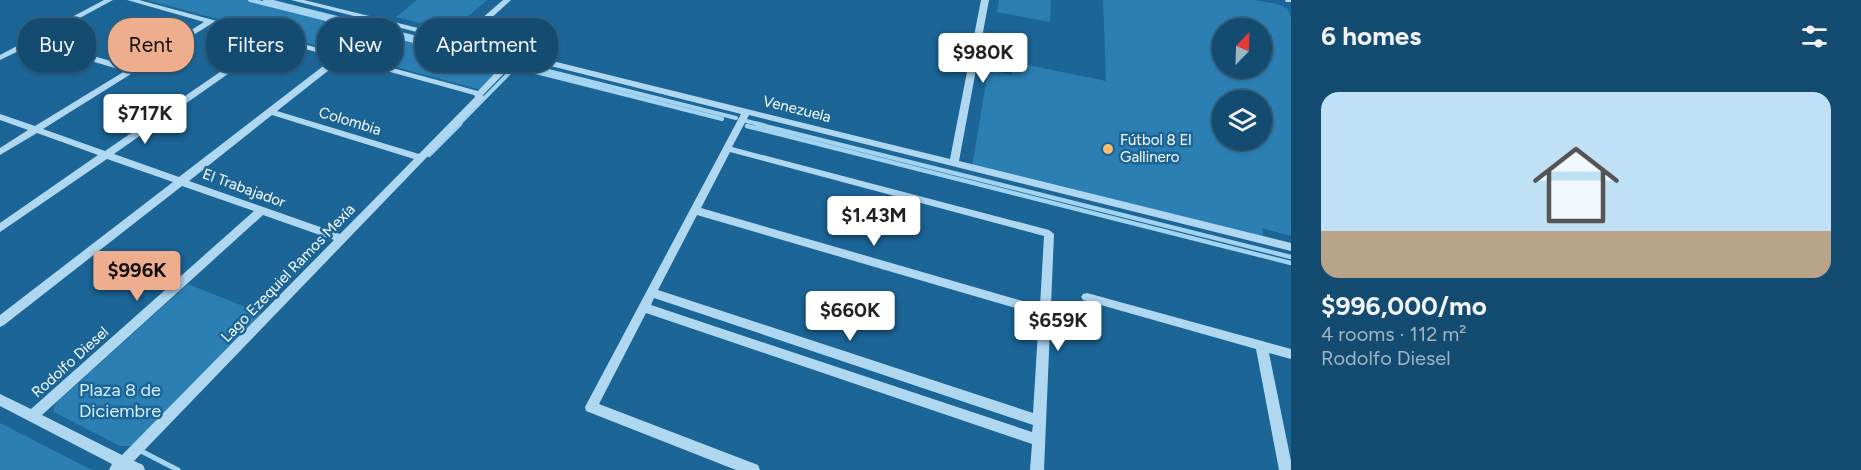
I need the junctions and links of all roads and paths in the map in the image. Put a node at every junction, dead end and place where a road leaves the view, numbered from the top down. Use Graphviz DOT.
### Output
graph roads {
  1 [pos="109,0"];
  2 [pos="131,0"];
  3 [pos="295,0"];
  4 [pos="507,0"];
  5 [pos="985,0"];
  6 [pos="75,18"];
  7 [pos="487,18"];
  8 [pos="206,20"];
  9 [pos="415,30"];
  10 [pos="18,48"];
  11 [pos="0,58"];
  12 [pos="558,65"];
  13 [pos="129,72"];
  14 [pos="226,72"];
  15 [pos="322,72"];
  16 [pos="396,72"];
  17 [pos="501,72"];
  18 [pos="480,95"];
  19 [pos="270,112"];
  20 [pos="746,112"];
  21 [pos="0,117"];
  22 [pos="35,130"];
  23 [pos="726,148"];
  24 [pos="0,152"];
  25 [pos="106,155"];
  26 [pos="421,158"];
  27 [pos="954,164"];
  28 [pos="181,182"];
  29 [pos="262,210"];
  30 [pos="694,210"];
  31 [pos="0,228"];
  32 [pos="342,239"];
  33 [pos="1291,247"];
  34 [pos="651,292"];
  35 [pos="1087,297"];
  36 [pos="643,306"];
  37 [pos="1045,312"];
  38 [pos="0,322"];
  39 [pos="1261,345"];
  40 [pos="1291,354"];
  41 [pos="0,400"];
  42 [pos="32,416"];
  43 [pos="1040,421"];
  44 [pos="1039,440"];
  45 [pos="119,466"];
  46 [pos="138,470"];
  47 [pos="753,470"];
  48 [pos="1037,470"];
  49 [pos="1286,470"];
  1 -- 6 [label="street"];
  2 -- 8 [label="street"];
  3 -- 9 [label="street, Venezuela"];
  4 -- 7 [label="street"];
  5 -- 27 [label="street"];
  10 -- 11 [label="street"];
  12 -- 20 [label="street, Venezuela"];
  13 -- 22 [label="street"];
  14 -- 25 [label="street"];
  15 -- 19 [label="street"];
  16 -- 18 [label="street"];
  17 -- 18 [label="street, Lago Ezequiel Ramos Mexía"];
  18 -- 26 [label="street, Lago Ezequiel Ramos Mexía"];
  19 -- 26 [label="street, Colombia"];
  19 -- 28 [label="street"];
  20 -- 23 [label="street"];
  20 -- 27 [label="street, Venezuela"];
  21 -- 22 [label="street, El Trabajador"];
  22 -- 24 [label="street"];
  22 -- 25 [label="street, El Trabajador"];
  23 -- 30 [label="street"];
  23 -- 37 [label="street"];
  25 -- 28 [label="street, El Trabajador"];
  25 -- 31 [label="street"];
  26 -- 32 [label="street, Lago Ezequiel Ramos Mexía"];
  27 -- 33 [label="street, Venezuela"];
  28 -- 29 [label="street, El Trabajador"];
  28 -- 38 [label="street"];
  29 -- 32 [label="street, El Trabajador"];
  29 -- 42 [label="street, Rodolfo Diesel"];
  30 -- 34 [label="street"];
  30 -- 37 [label="street"];
  32 -- 45 [label="street, Lago Ezequiel Ramos Mexía"];
  34 -- 36 [label="street"];
  34 -- 43 [label="street"];
  35 -- 39 [label="street"];
  36 -- 44 [label="street"];
  36 -- 47 [label="street"];
  37 -- 43 [label="street"];
  39 -- 40 [label="street"];
  39 -- 49 [label="street"];
  41 -- 42 [label="street"];
  42 -- 45 [label="street"];
  43 -- 44 [label="street"];
  44 -- 48 [label="street"];
  45 -- 46 [label="street"];
}
